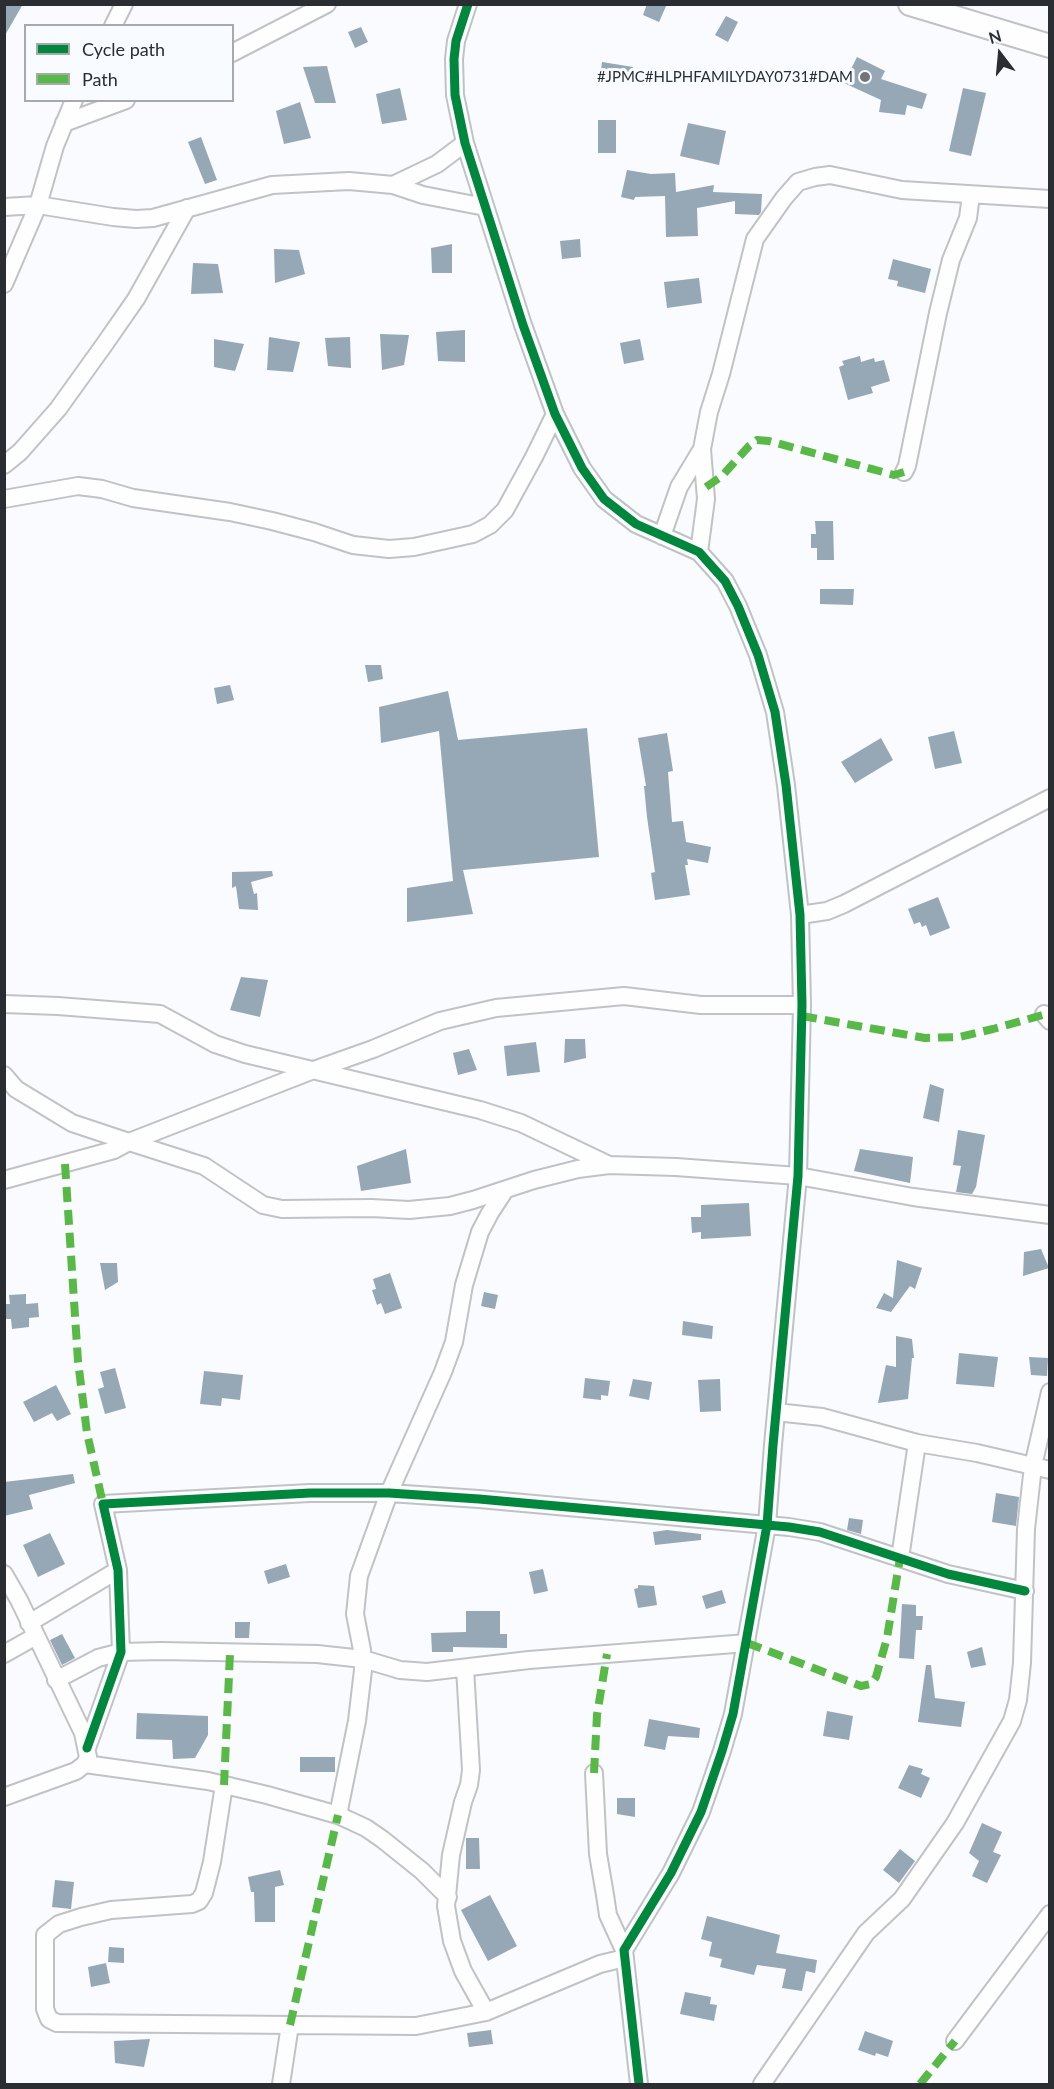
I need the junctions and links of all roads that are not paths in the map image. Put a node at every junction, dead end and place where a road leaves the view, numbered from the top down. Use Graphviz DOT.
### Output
graph roads {
  1 [pos="124,4"];
  2 [pos="327,4"];
  3 [pos="468,4"];
  4 [pos="910,4"];
  5 [pos="113,24"];
  6 [pos="1050,46"];
  7 [pos="234,52"];
  8 [pos="73,102"];
  9 [pos="121,102"];
  10 [pos="64,123"];
  11 [pos="465,143"];
  12 [pos="393,185"];
  13 [pos="971,195"];
  14 [pos="1050,199"];
  15 [pos="38,205"];
  16 [pos="4,207"];
  17 [pos="485,207"];
  18 [pos="188,208"];
  19 [pos="4,284"];
  20 [pos="555,414"];
  21 [pos="702,449"];
  22 [pos="4,465"];
  23 [pos="904,472"];
  24 [pos="4,499"];
  25 [pos="662,536"];
  26 [pos="699,552"];
  27 [pos="1050,798"];
  28 [pos="800,915"];
  29 [pos="4,1004"];
  30 [pos="802,1005"];
  31 [pos="310,1071"];
  32 [pos="4,1075"];
  33 [pos="129,1142"];
  34 [pos="609,1165"];
  35 [pos="798,1176"];
  36 [pos="4,1180"];
  37 [pos="506,1190"];
  38 [pos="1050,1215"];
  39 [pos="1050,1392"];
  40 [pos="776,1412"];
  41 [pos="917,1443"];
  42 [pos="1033,1466"];
  43 [pos="1050,1470"];
  44 [pos="389,1493"];
  45 [pos="767,1525"];
  46 [pos="900,1558"];
  47 [pos="118,1570"];
  48 [pos="4,1574"];
  49 [pos="1025,1591"];
  50 [pos="32,1629"];
  51 [pos="747,1642"];
  52 [pos="120,1652"];
  53 [pos="4,1654"];
  54 [pos="363,1659"];
  55 [pos="465,1668"];
  56 [pos="56,1680"];
  57 [pos="86,1756"];
  58 [pos="594,1773"];
  59 [pos="224,1785"];
  60 [pos="4,1797"];
  61 [pos="338,1815"];
  62 [pos="448,1897"];
  63 [pos="1050,1914"];
  64 [pos="624,1954"];
  65 [pos="486,2012"];
  66 [pos="291,2025"];
  67 [pos="955,2041"];
  68 [pos="281,2085"];
  69 [pos="639,2085"];
  70 [pos="762,2085"];
  1 -- 5 [label="street"];
  2 -- 7 [label="street"];
  3 -- 11 [label="street"];
  4 -- 6 [label="street"];
  8 -- 10 [label="street"];
  9 -- 10 [label="street"];
  10 -- 15 [label="street"];
  11 -- 12 [label="street"];
  11 -- 17 [label="street"];
  12 -- 17 [label="street"];
  12 -- 18 [label="street"];
  13 -- 14 [label="street"];
  13 -- 21 [label="street"];
  13 -- 23 [label="street"];
  15 -- 16 [label="street"];
  15 -- 18 [label="street"];
  15 -- 19 [label="street"];
  17 -- 20 [label="street"];
  18 -- 22 [label="street"];
  20 -- 24 [label="street"];
  20 -- 25 [label="street"];
  21 -- 25 [label="street"];
  21 -- 26 [label="street"];
  25 -- 26 [label="street"];
  26 -- 28 [label="street"];
  27 -- 28 [label="street"];
  28 -- 30 [label="street"];
  29 -- 31 [label="street"];
  30 -- 31 [label="street"];
  30 -- 35 [label="street"];
  31 -- 33 [label="street"];
  31 -- 34 [label="street"];
  32 -- 33 [label="street"];
  33 -- 36 [label="street"];
  33 -- 37 [label="street"];
  34 -- 35 [label="street"];
  34 -- 37 [label="street"];
  35 -- 38 [label="street"];
  35 -- 40 [label="street"];
  37 -- 44 [label="street"];
  39 -- 42 [label="street"];
  40 -- 41 [label="street"];
  40 -- 45 [label="street"];
  41 -- 42 [label="street"];
  41 -- 46 [label="street"];
  42 -- 43 [label="street"];
  42 -- 49 [label="street"];
  44 -- 45 [label="street"];
  44 -- 47 [label="street"];
  44 -- 54 [label="street"];
  45 -- 46 [label="street"];
  45 -- 51 [label="street"];
  46 -- 49 [label="street"];
  47 -- 50 [label="street"];
  47 -- 52 [label="street"];
  48 -- 50 [label="street"];
  49 -- 70 [label="street"];
  50 -- 53 [label="street"];
  50 -- 56 [label="street"];
  51 -- 55 [label="street"];
  51 -- 64 [label="street"];
  52 -- 54 [label="street"];
  52 -- 56 [label="street"];
  52 -- 57 [label="street"];
  54 -- 55 [label="street"];
  54 -- 61 [label="street"];
  55 -- 62 [label="street"];
  56 -- 57 [label="street"];
  57 -- 59 [label="street"];
  57 -- 60 [label="street"];
  58 -- 64 [label="street"];
  59 -- 61 [label="street"];
  59 -- 66 [label="street"];
  61 -- 62 [label="street"];
  62 -- 65 [label="street"];
  63 -- 67 [label="street"];
  64 -- 65 [label="street"];
  64 -- 69 [label="street"];
  65 -- 66 [label="street"];
  66 -- 68 [label="street"];
}
